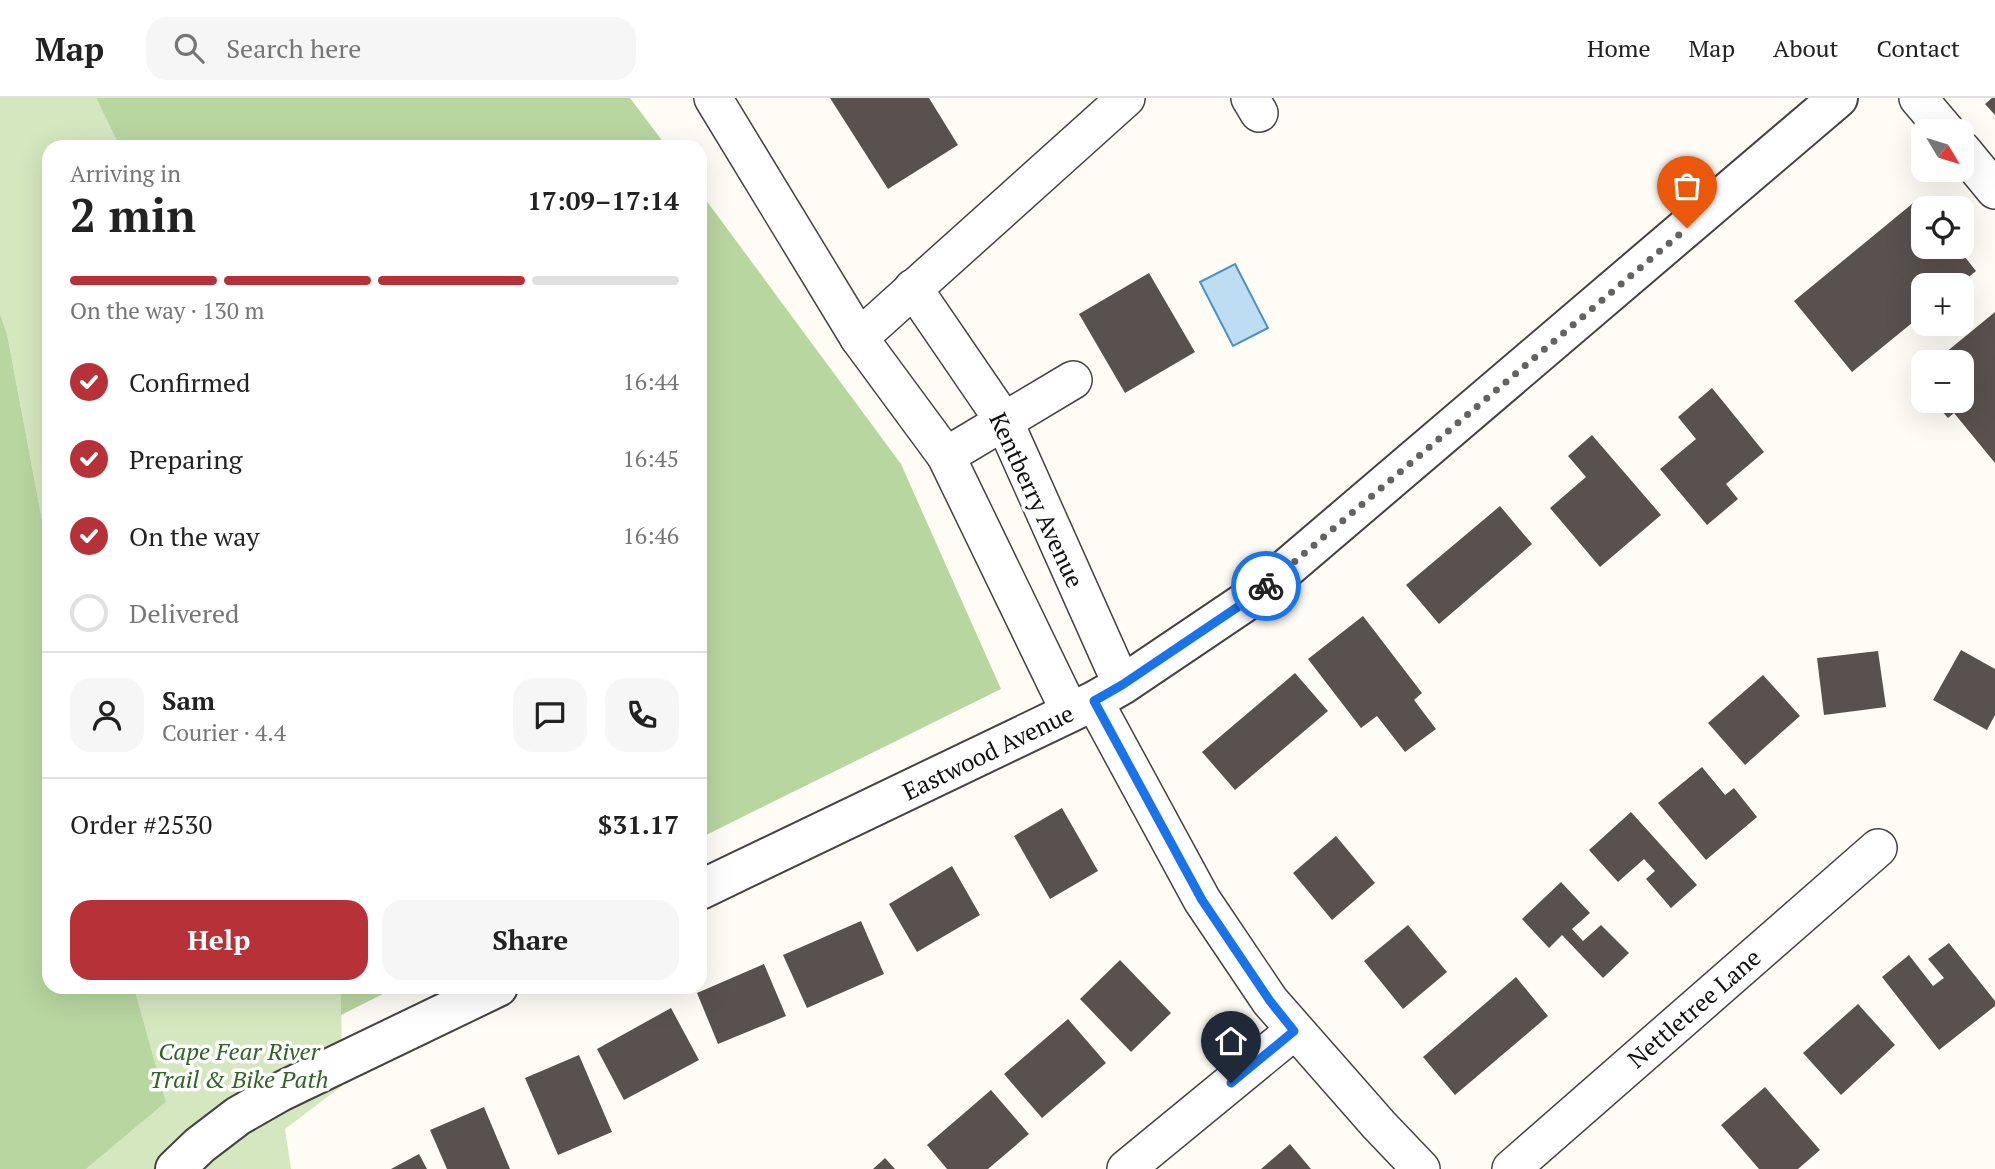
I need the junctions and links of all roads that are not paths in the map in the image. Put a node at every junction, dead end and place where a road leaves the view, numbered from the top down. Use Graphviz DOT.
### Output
graph roads {
  1 [pos="713,98"];
  2 [pos="1126,98"];
  3 [pos="1838,98"];
  4 [pos="1918,98"];
  5 [pos="1936,119"];
  6 [pos="1974,165"];
  7 [pos="1995,190"];
  8 [pos="913,288"];
  9 [pos="859,338"];
  10 [pos="1073,380"];
  11 [pos="1003,421"];
  12 [pos="946,456"];
  13 [pos="1095,699"];
  14 [pos="1878,848"];
  15 [pos="707,887"];
  16 [pos="483,994"];
  17 [pos="1294,1031"];
  18 [pos="175,1169"];
  19 [pos="1126,1169"];
  20 [pos="1421,1169"];
  21 [pos="1511,1169"];
  1 -- 9 [label="street"];
  2 -- 8 [label="street"];
  3 -- 13 [label="street, Eastwood Avenue"];
  4 -- 5 [label="street"];
  6 -- 7 [label="street"];
  8 -- 9 [label="street"];
  8 -- 11 [label="street, Kentberry Avenue"];
  9 -- 12 [label="street"];
  10 -- 11 [label="street"];
  11 -- 12 [label="street"];
  11 -- 13 [label="street, Kentberry Avenue"];
  12 -- 13 [label="street"];
  13 -- 15 [label="street, Eastwood Avenue"];
  13 -- 17 [label="street"];
  14 -- 21 [label="street, Nettletree Lane"];
  16 -- 18 [label="street"];
  17 -- 19 [label="street"];
  17 -- 20 [label="street"];
}
